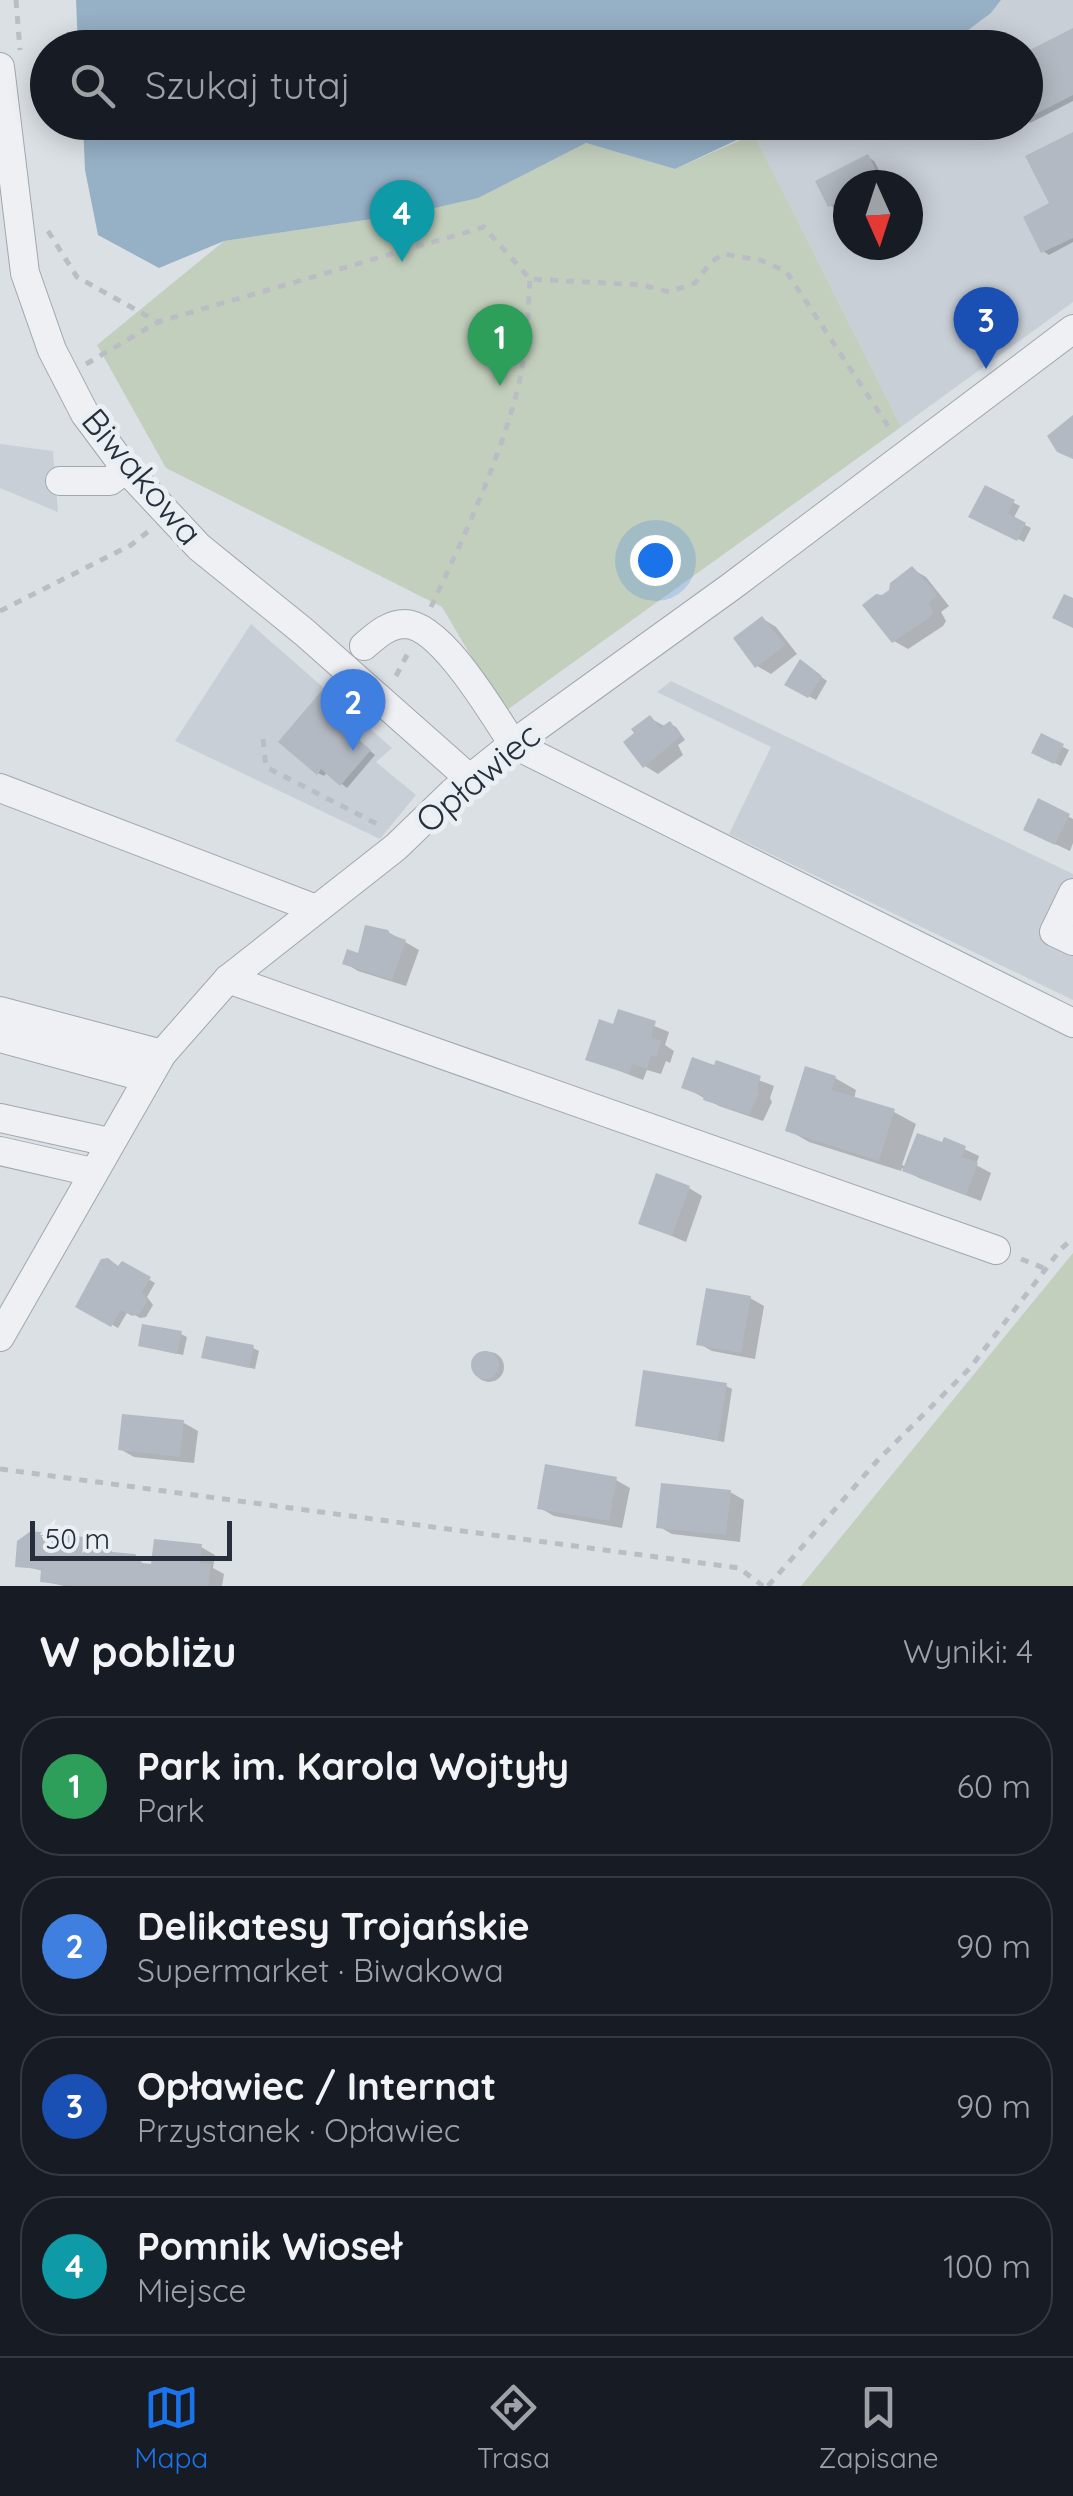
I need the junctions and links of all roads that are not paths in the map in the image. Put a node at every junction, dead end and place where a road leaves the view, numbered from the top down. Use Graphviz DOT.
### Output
graph roads {
  1 [pos="11,63"];
  2 [pos="1073,329"];
  3 [pos="126,468"];
  4 [pos="60,480"];
  5 [pos="364,646"];
  6 [pos="513,744"];
  7 [pos="469,778"];
  8 [pos="0,788"];
  9 [pos="1073,892"];
  10 [pos="316,908"];
  11 [pos="1073,942"];
  12 [pos="228,979"];
  13 [pos="0,1011"];
  14 [pos="1073,1022"];
  15 [pos="0,1038"];
  16 [pos="154,1066"];
  17 [pos="0,1118"];
  18 [pos="109,1142"];
  19 [pos="0,1152"];
  20 [pos="92,1172"];
  21 [pos="996,1250"];
  22 [pos="0,1337"];
  1 -- 3 [label="street, Biwakowa"];
  2 -- 6 [label="street, Opławiec"];
  3 -- 4 [label="street"];
  3 -- 7 [label="street, Biwakowa"];
  5 -- 6 [label="street"];
  6 -- 7 [label="street, Opławiec"];
  6 -- 14 [label="street"];
  7 -- 10 [label="street, Opławiec"];
  8 -- 10 [label="street"];
  9 -- 11 [label="street"];
  10 -- 12 [label="street, Opławiec"];
  12 -- 16 [label="street, Opławiec"];
  12 -- 21 [label="street"];
  13 -- 16 [label="street"];
  15 -- 16 [label="street"];
  16 -- 18 [label="street, Opławiec"];
  17 -- 18 [label="street"];
  18 -- 20 [label="street, Opławiec"];
  19 -- 20 [label="street"];
  20 -- 22 [label="street, Opławiec"];
}
